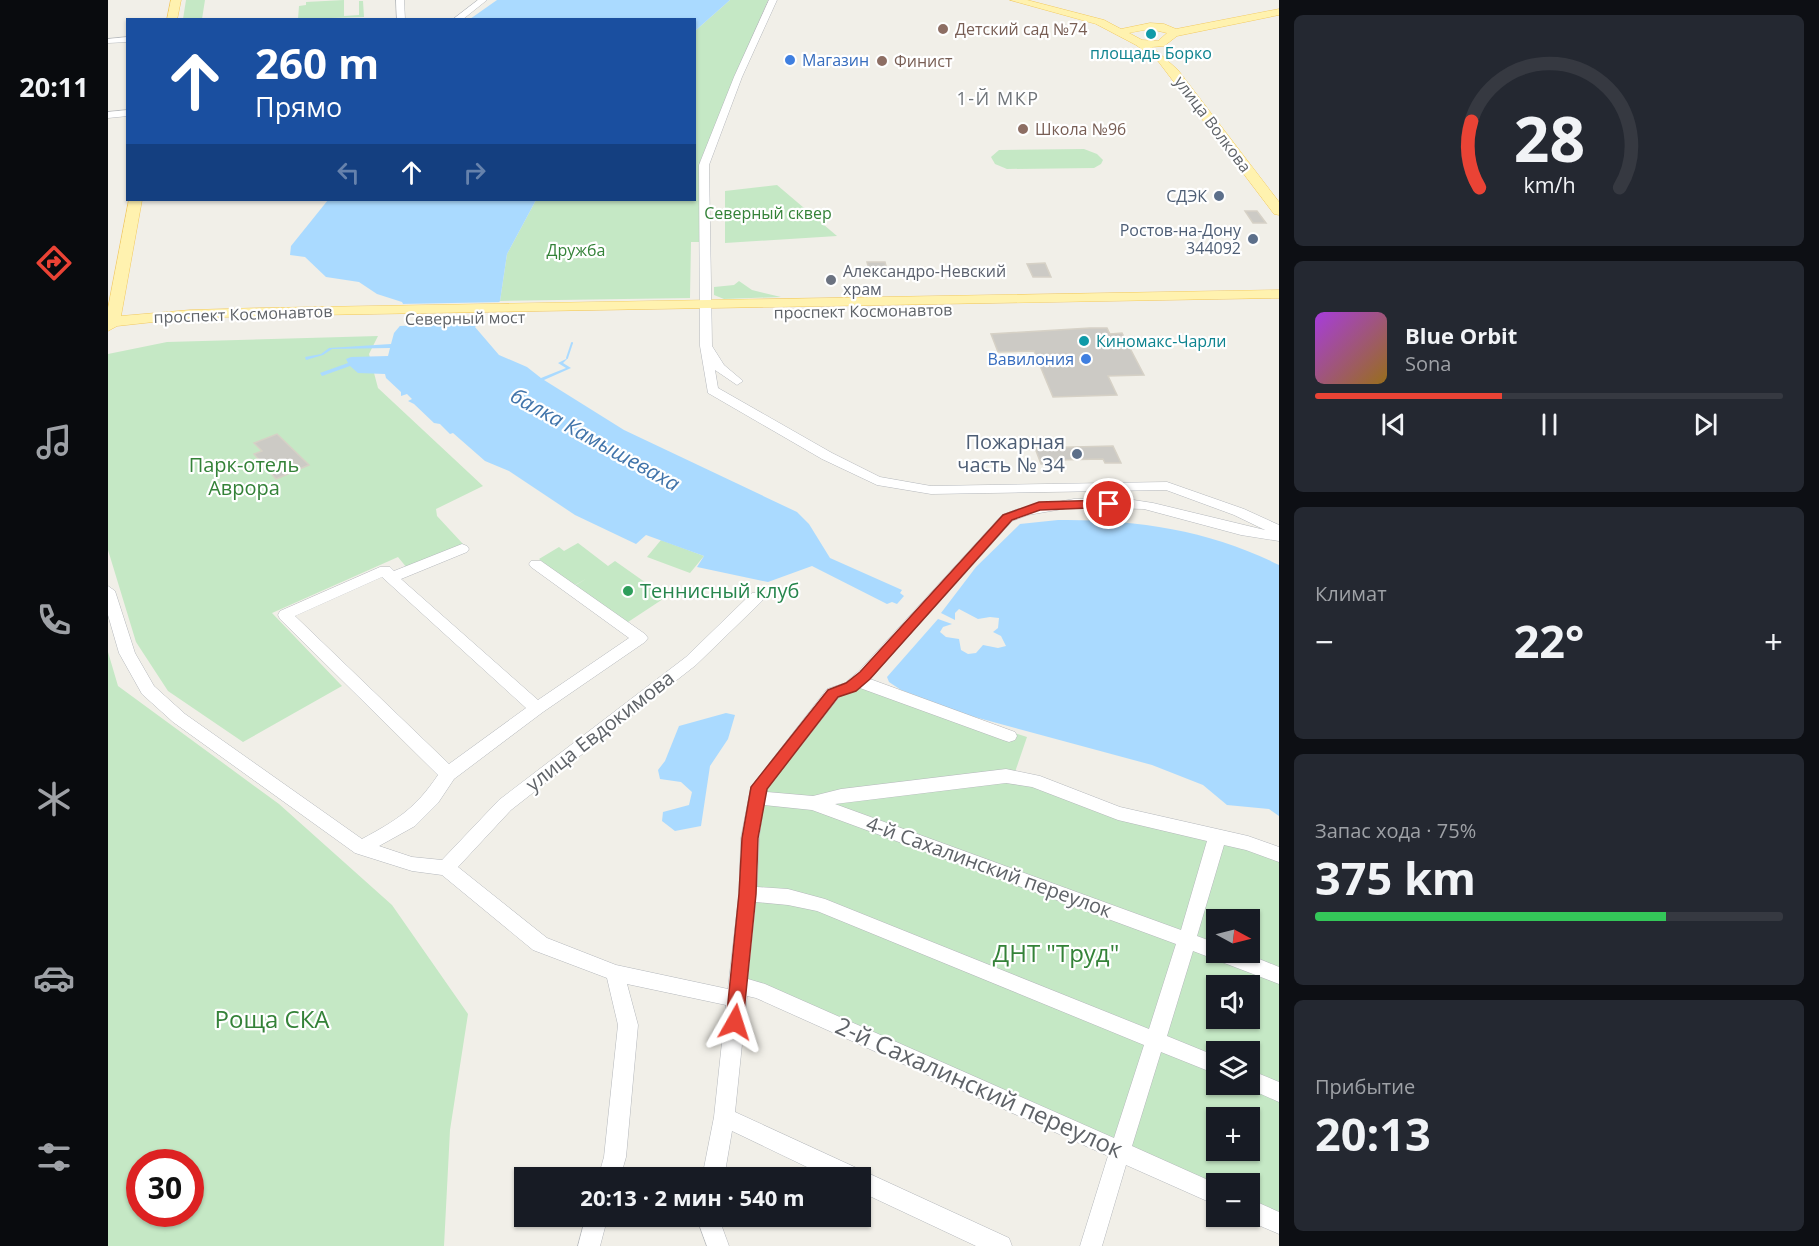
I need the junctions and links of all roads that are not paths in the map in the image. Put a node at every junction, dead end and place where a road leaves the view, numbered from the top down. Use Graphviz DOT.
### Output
graph roads {
  1 [pos="176,0"];
  2 [pos="399,0"];
  3 [pos="483,0"];
  4 [pos="773,0"];
  5 [pos="1015,0"];
  6 [pos="1021,0"];
  7 [pos="1279,11"];
  8 [pos="172,18"];
  9 [pos="402,18"];
  10 [pos="459,18"];
  11 [pos="1136,27"];
  12 [pos="1164,27"];
  13 [pos="1123,32"];
  14 [pos="1174,33"];
  15 [pos="126,39"];
  16 [pos="108,41"];
  17 [pos="1165,42"];
  18 [pos="1140,43"];
  19 [pos="126,113"];
  20 [pos="108,115"];
  21 [pos="135,201"];
  22 [pos="1279,204"];
  23 [pos="1279,211"];
  24 [pos="1279,294"];
  25 [pos="1279,303"];
  26 [pos="704,309"];
  27 [pos="555,312"];
  28 [pos="376,316"];
  29 [pos="110,325"];
  30 [pos="706,346"];
  31 [pos="737,381"];
  32 [pos="1279,531"];
  33 [pos="1279,536"];
  34 [pos="462,549"];
  35 [pos="536,564"];
  36 [pos="391,578"];
  37 [pos="108,591"];
  38 [pos="757,597"];
  39 [pos="858,681"];
  40 [pos="537,708"];
  41 [pos="1009,736"];
  42 [pos="448,774"];
  43 [pos="759,798"];
  44 [pos="813,803"];
  45 [pos="1217,838"];
  46 [pos="361,849"];
  47 [pos="1279,855"];
  48 [pos="446,868"];
  49 [pos="748,894"];
  50 [pos="1189,940"];
  51 [pos="1206,947"];
  52 [pos="1246,963"];
  53 [pos="615,973"];
  54 [pos="1279,976"];
  55 [pos="738,992"];
  56 [pos="1156,1040"];
  57 [pos="1206,1061"];
  58 [pos="1260,1083"];
  59 [pos="1279,1092"];
  60 [pos="724,1117"];
  61 [pos="1119,1149"];
  62 [pos="612,1167"];
  63 [pos="715,1167"];
  64 [pos="831,1167"];
  65 [pos="871,1186"];
  66 [pos="1206,1189"];
  67 [pos="1260,1214"];
  68 [pos="1279,1223"];
  69 [pos="594,1227"];
  70 [pos="711,1227"];
  71 [pos="589,1246"];
  72 [pos="718,1246"];
  73 [pos="1001,1246"];
  74 [pos="1091,1246"];
  1 -- 8 [label="main road"];
  2 -- 9 [label="street"];
  3 -- 10 [label="street"];
  4 -- 26 [label="street"];
  5 -- 13 [label="main road"];
  6 -- 11 [label="main road"];
  7 -- 12 [label="main road"];
  7 -- 14 [label="main road"];
  11 -- 12 [label="main road"];
  11 -- 13 [label="main road"];
  12 -- 14 [label="main road"];
  13 -- 18 [label="main road"];
  14 -- 17 [label="main road"];
  15 -- 16 [label="street"];
  17 -- 18 [label="main road"];
  17 -- 22 [label="main road, улица Волкова"];
  18 -- 23 [label="main road, улица Волкова"];
  19 -- 20 [label="street"];
  21 -- 29 [label="main road"];
  24 -- 26 [label="main road, проспект Космонавтов"];
  25 -- 26 [label="main road, проспект Космонавтов"];
  26 -- 27 [label="main road, проспект Космонавтов"];
  26 -- 30 [label="street"];
  27 -- 28 [label="main road, Северный мост"];
  28 -- 29 [label="main road, проспект Космонавтов"];
  30 -- 31 [label="street"];
  30 -- 32 [label="street"];
  33 -- 39 [label="street"];
  34 -- 36 [label="street"];
  35 -- 40 [label="street"];
  36 -- 40 [label="street"];
  36 -- 42 [label="street"];
  37 -- 46 [label="street"];
  38 -- 48 [label="street, улица Евдокимова"];
  39 -- 41 [label="street"];
  39 -- 43 [label="street"];
  40 -- 42 [label="street"];
  42 -- 46 [label="street"];
  43 -- 44 [label="street, 4-й Сахалинский переулок"];
  43 -- 49 [label="street"];
  44 -- 45 [label="street"];
  44 -- 50 [label="street, 4-й Сахалинский переулок"];
  45 -- 47 [label="street"];
  45 -- 50 [label="street"];
  46 -- 48 [label="street"];
  48 -- 53 [label="street"];
  49 -- 55 [label="street"];
  49 -- 56 [label="street"];
  50 -- 51 [label="street, 4-й Сахалинский переулок"];
  50 -- 56 [label="street"];
  52 -- 54 [label="street, 4-й Сахалинский переулок"];
  53 -- 55 [label="street"];
  53 -- 62 [label="street"];
  55 -- 60 [label="street"];
  55 -- 61 [label="street, 2-й Сахалинский переулок"];
  56 -- 57 [label="street"];
  56 -- 61 [label="street"];
  58 -- 59 [label="street"];
  60 -- 63 [label="street"];
  60 -- 64 [label="street"];
  61 -- 66 [label="street, 2-й Сахалинский переулок"];
  61 -- 74 [label="street"];
  65 -- 73 [label="street"];
  67 -- 68 [label="street"];
  69 -- 71 [label="street"];
  70 -- 72 [label="street"];
}
